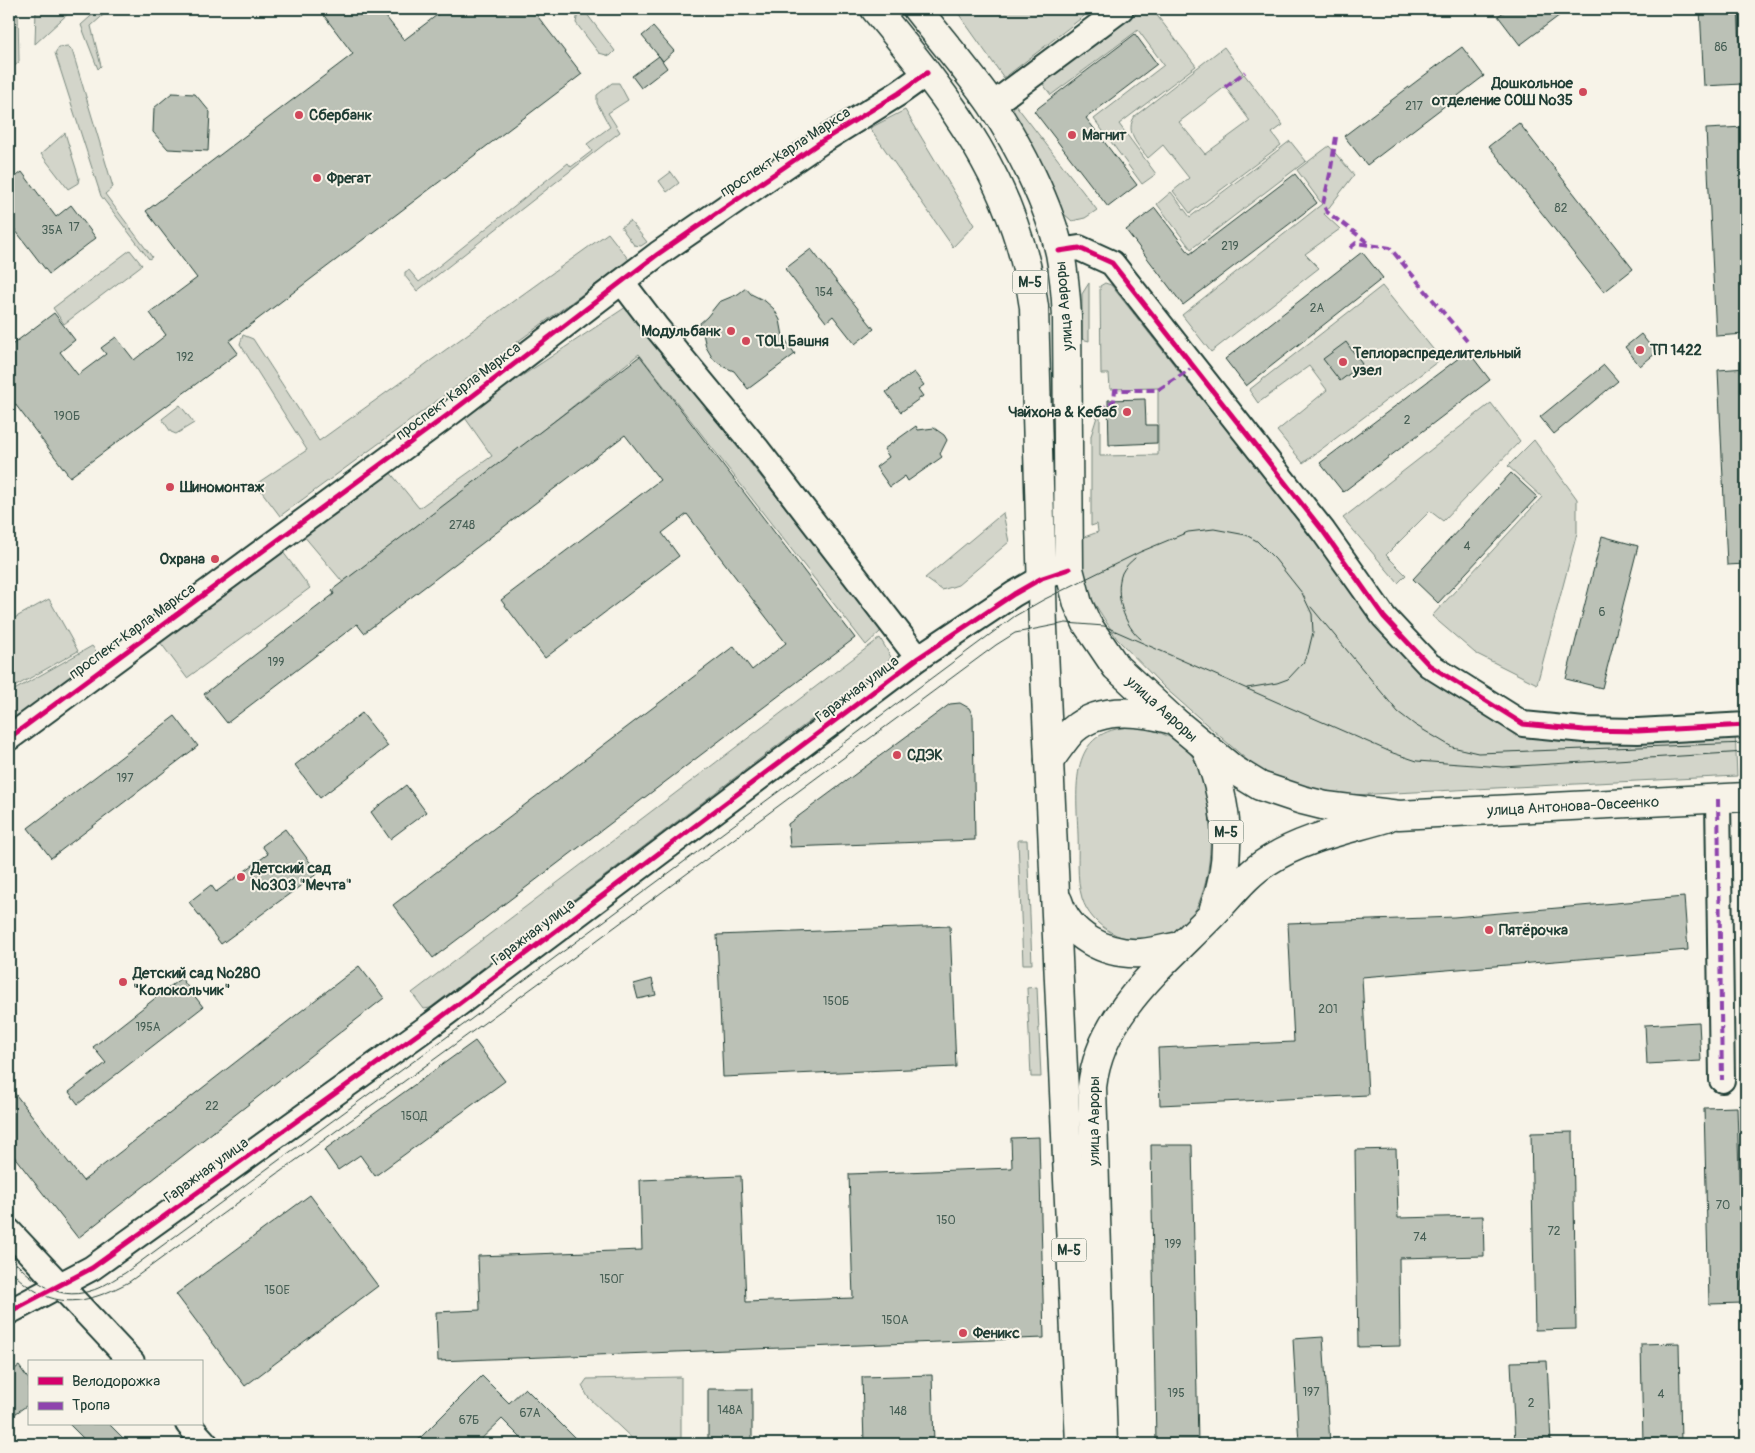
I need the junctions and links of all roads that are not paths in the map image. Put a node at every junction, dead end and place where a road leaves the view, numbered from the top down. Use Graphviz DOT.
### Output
graph roads {
  1 [pos="875,9"];
  2 [pos="917,9"];
  3 [pos="1121,9"];
  4 [pos="927,73"];
  5 [pos="992,105"];
  6 [pos="1059,251"];
  7 [pos="622,282"];
  8 [pos="1069,569"];
  9 [pos="1042,578"];
  10 [pos="918,658"];
  11 [pos="1173,720"];
  12 [pos="1746,725"];
  13 [pos="9,738"];
  14 [pos="1206,748"];
  15 [pos="1049,761"];
  16 [pos="1746,797"];
  17 [pos="1718,799"];
  18 [pos="1400,814"];
  19 [pos="1056,897"];
  20 [pos="1211,916"];
  21 [pos="1180,946"];
  22 [pos="1722,1080"];
  23 [pos="9,1231"];
  24 [pos="60,1284"];
  25 [pos="9,1312"];
  26 [pos="130,1360"];
  27 [pos="190,1426"];
  28 [pos="206,1444"];
  29 [pos="1080,1444"];
  30 [pos="1103,1444"];
  1 -- 4 [label="main road, улица Авроры / М-5"];
  2 -- 5 [label="main road, улица Авроры / М-5"];
  3 -- 5 [label="street"];
  4 -- 7 [label="street, проспект Карла Маркса"];
  4 -- 9 [label="main road, улица Авроры / М-5"];
  5 -- 6 [label="main road, улица Авроры / М-5"];
  6 -- 8 [label="main road, улица Авроры / М-5"];
  6 -- 12 [label="street"];
  7 -- 10 [label="street"];
  7 -- 13 [label="street, проспект Карла Маркса"];
  8 -- 9 [label="street, Гаражная улица"];
  8 -- 11 [label="main road, улица Авроры / М-5"];
  9 -- 10 [label="street, Гаражная улица"];
  9 -- 15 [label="main road, улица Авроры / М-5"];
  10 -- 24 [label="street, Гаражная улица"];
  11 -- 14 [label="main road, улица Авроры / М-5"];
  11 -- 15 [label="main road"];
  14 -- 18 [label="main road, улица Антонова-Овсеенко"];
  14 -- 20 [label="main road, улица Авроры / М-5"];
  15 -- 19 [label="main road, улица Авроры / М-5"];
  16 -- 17 [label="main road, улица Антонова-Овсеенко"];
  17 -- 18 [label="main road, улица Антонова-Овсеенко"];
  17 -- 22 [label="street"];
  18 -- 20 [label="main road, улица Антонова-Овсеенко"];
  19 -- 21 [label="main road"];
  19 -- 29 [label="main road, улица Авроры / М-5"];
  20 -- 21 [label="main road, улица Авроры / М-5"];
  21 -- 30 [label="main road, улица Авроры / М-5"];
  23 -- 24 [label="street"];
  24 -- 25 [label="street, Гаражная улица"];
  24 -- 26 [label="street"];
  27 -- 28 [label="street"];
}
